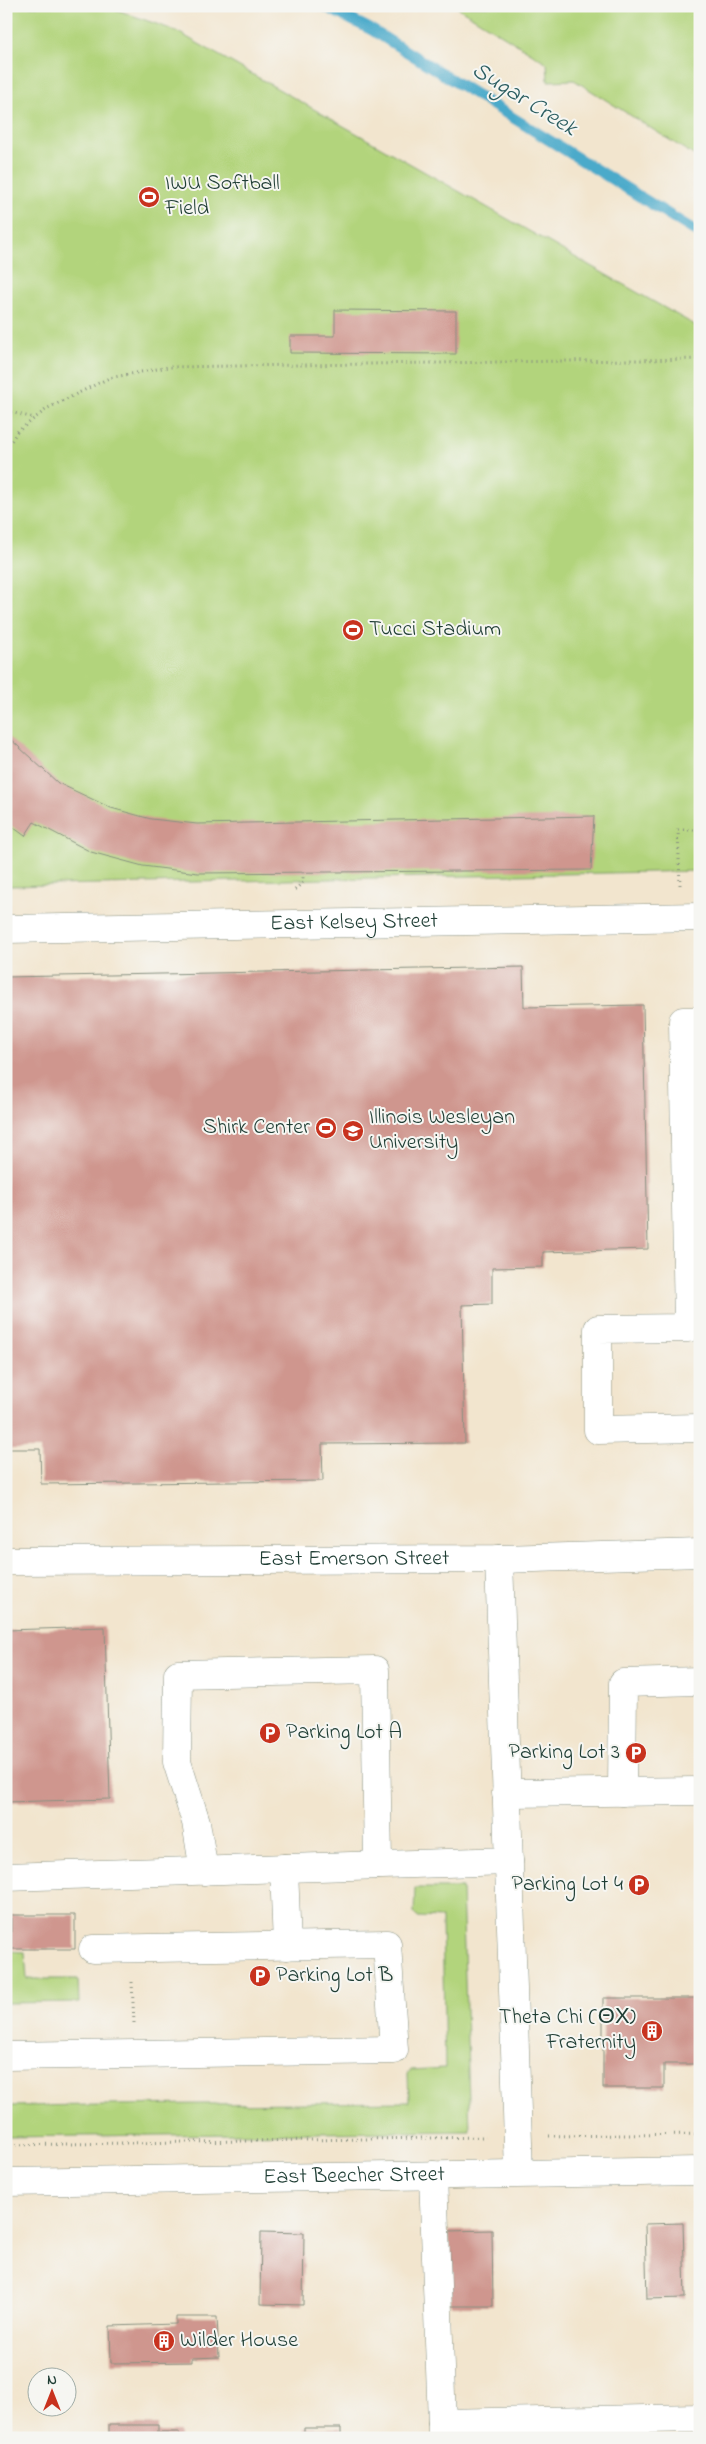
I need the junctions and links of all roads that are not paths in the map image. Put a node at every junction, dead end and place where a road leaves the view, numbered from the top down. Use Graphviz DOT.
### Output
graph roads {
  1 [pos="690,918"];
  2 [pos="6,929"];
  3 [pos="700,1021"];
  4 [pos="700,1428"];
  5 [pos="700,1553"];
  6 [pos="498,1559"];
  7 [pos="6,1561"];
  8 [pos="700,1681"];
  9 [pos="700,1790"];
  10 [pos="622,1792"];
  11 [pos="506,1793"];
  12 [pos="509,1861"];
  13 [pos="378,1865"];
  14 [pos="284,1868"];
  15 [pos="204,1871"];
  16 [pos="6,1878"];
  17 [pos="287,1946"];
  18 [pos="93,1949"];
  19 [pos="6,2056"];
  20 [pos="700,2171"];
  21 [pos="519,2173"];
  22 [pos="433,2175"];
  23 [pos="6,2182"];
  24 [pos="700,2418"];
  25 [pos="442,2430"];
  1 -- 2 [label="street, East Kelsey Street"];
  3 -- 4 [label="street"];
  5 -- 6 [label="street, East Emerson Street"];
  6 -- 7 [label="street, East Emerson Street"];
  6 -- 11 [label="street"];
  8 -- 10 [label="street"];
  9 -- 10 [label="street"];
  10 -- 11 [label="street"];
  11 -- 12 [label="street"];
  12 -- 13 [label="street"];
  12 -- 21 [label="street"];
  13 -- 14 [label="street"];
  13 -- 15 [label="street"];
  14 -- 15 [label="street"];
  14 -- 17 [label="street"];
  15 -- 16 [label="street"];
  17 -- 18 [label="street"];
  17 -- 19 [label="street"];
  20 -- 21 [label="street, East Beecher Street"];
  21 -- 22 [label="street, East Beecher Street"];
  22 -- 23 [label="street, East Beecher Street"];
  22 -- 25 [label="street"];
  24 -- 25 [label="street"];
}
